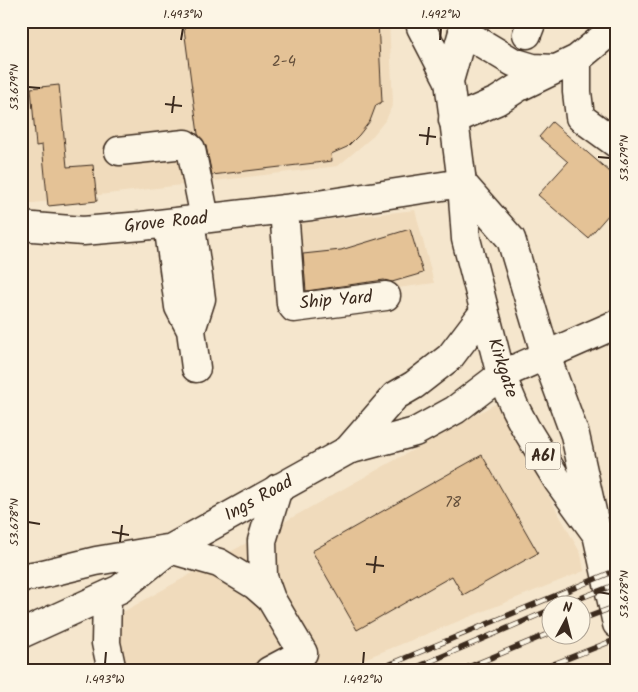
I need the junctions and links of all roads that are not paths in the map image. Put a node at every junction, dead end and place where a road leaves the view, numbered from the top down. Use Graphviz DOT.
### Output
graph roads {
  1 [pos="420,21"];
  2 [pos="463,27"];
  3 [pos="615,30"];
  4 [pos="566,64"];
  5 [pos="449,81"];
  6 [pos="453,120"];
  7 [pos="617,144"];
  8 [pos="119,151"];
  9 [pos="462,183"];
  10 [pos="284,209"];
  11 [pos="188,220"];
  12 [pos="21,226"];
  13 [pos="386,296"];
  14 [pos="484,312"];
  15 [pos="617,324"];
  16 [pos="546,356"];
  17 [pos="196,368"];
  18 [pos="501,375"];
  19 [pos="348,450"];
  20 [pos="278,488"];
  21 [pos="596,532"];
  22 [pos="170,549"];
  23 [pos="21,578"];
  24 [pos="107,595"];
  25 [pos="272,599"];
  26 [pos="617,624"];
  27 [pos="21,634"];
  28 [pos="112,671"];
  29 [pos="269,671"];
  1 -- 5 [label="main road, Kirkgate / A61"];
  2 -- 4 [label="main road"];
  2 -- 5 [label="main road, Kirkgate / A61"];
  3 -- 4 [label="main road"];
  4 -- 6 [label="main road"];
  4 -- 7 [label="main road"];
  5 -- 6 [label="main road, Kirkgate / A61"];
  6 -- 9 [label="main road, Kirkgate / A61"];
  8 -- 11 [label="main road"];
  9 -- 10 [label="main road, Grove Road"];
  9 -- 14 [label="main road, Kirkgate / A61"];
  9 -- 16 [label="main road, Kirkgate / A61"];
  10 -- 11 [label="main road, Grove Road"];
  10 -- 13 [label="main road, Ship Yard"];
  11 -- 12 [label="main road, Grove Road"];
  11 -- 17 [label="main road"];
  14 -- 18 [label="main road, Kirkgate / A61"];
  14 -- 19 [label="main road, Ings Road"];
  15 -- 16 [label="main road, Ings Road"];
  16 -- 18 [label="main road, Ings Road"];
  16 -- 21 [label="main road, Kirkgate / A61"];
  18 -- 19 [label="main road, Ings Road"];
  18 -- 21 [label="main road, Kirkgate / A61"];
  19 -- 20 [label="main road, Ings Road"];
  20 -- 22 [label="main road, Ings Road"];
  20 -- 25 [label="main road"];
  21 -- 26 [label="main road, Kirkgate / A61"];
  22 -- 23 [label="main road, Ings Road"];
  22 -- 24 [label="main road, Ings Road"];
  22 -- 25 [label="main road"];
  24 -- 27 [label="main road, Ings Road"];
  24 -- 28 [label="main road"];
  25 -- 29 [label="main road"];
}
